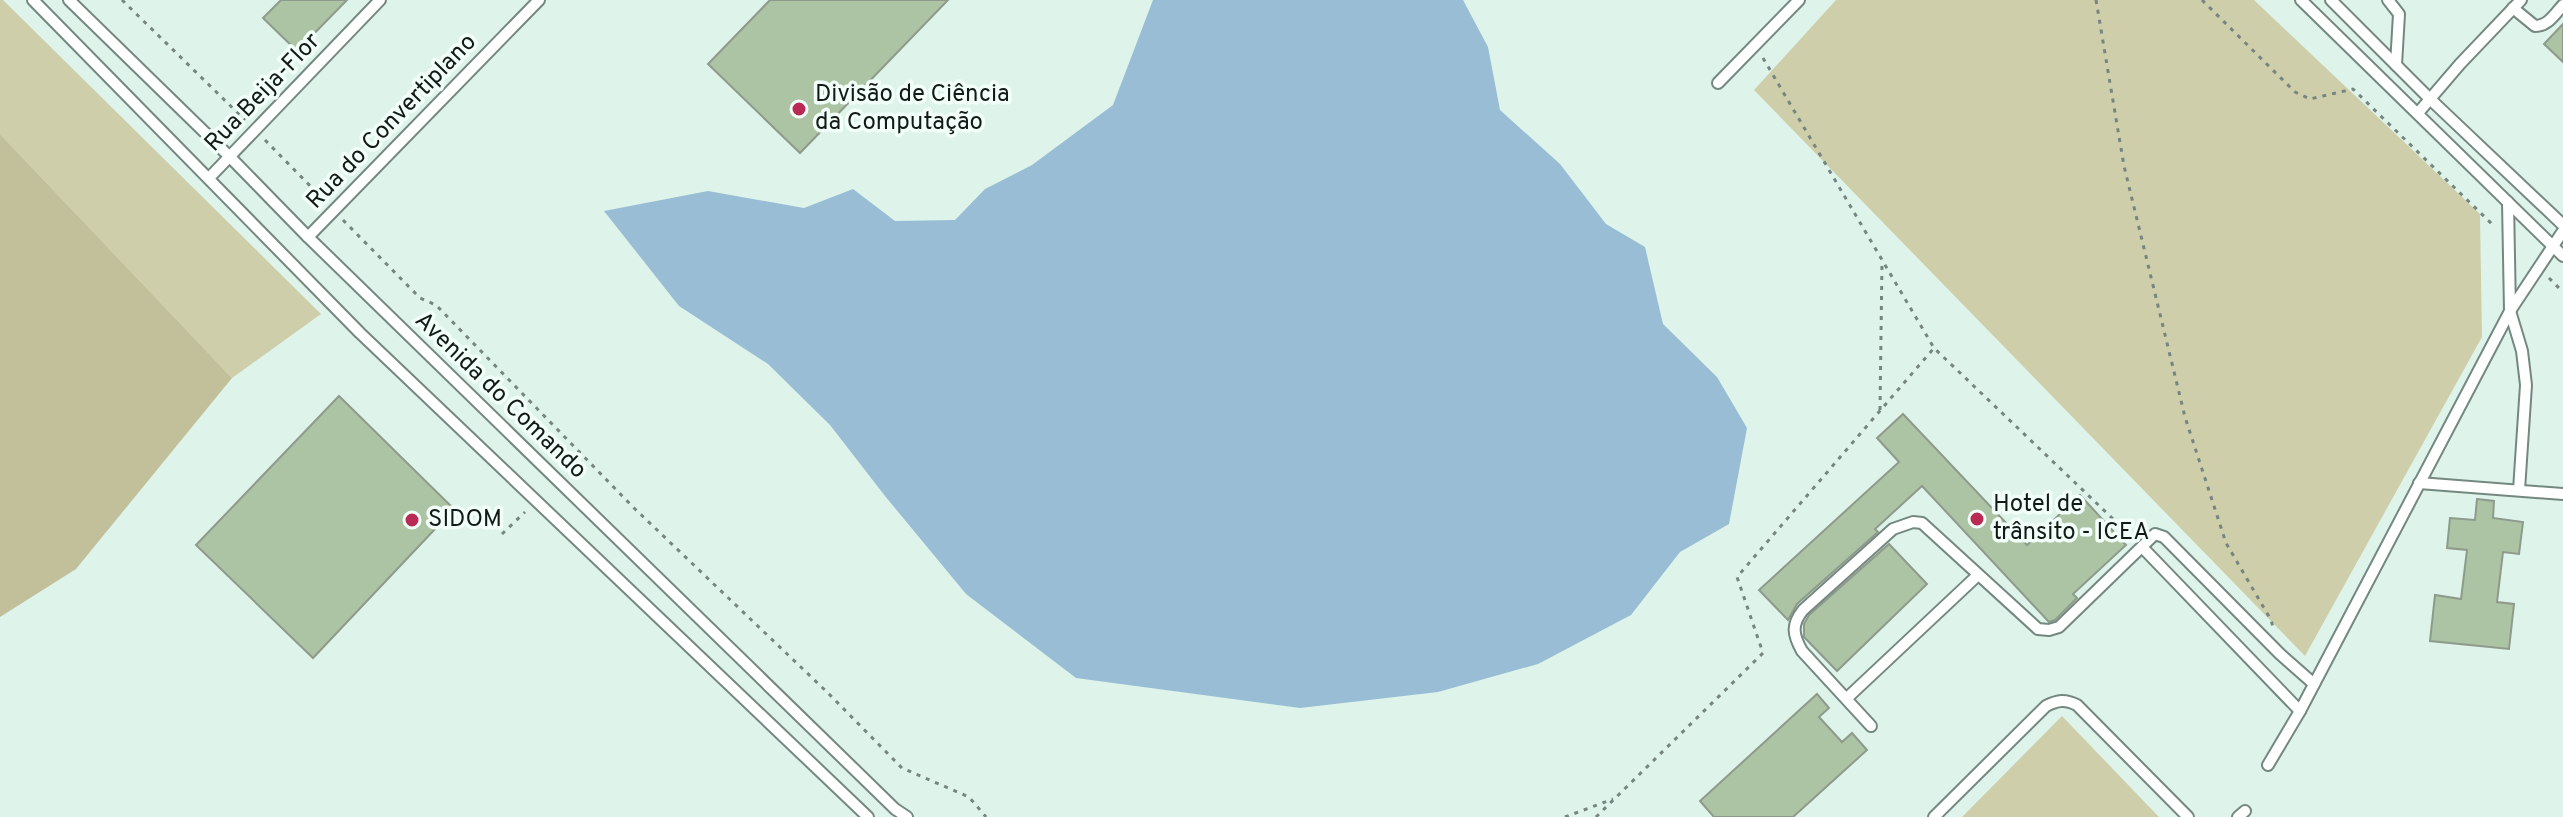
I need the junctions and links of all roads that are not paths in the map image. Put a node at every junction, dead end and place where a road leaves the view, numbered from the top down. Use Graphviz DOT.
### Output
graph roads {
  1 [pos="33,0"];
  2 [pos="69,0"];
  3 [pos="380,0"];
  4 [pos="539,0"];
  5 [pos="1799,0"];
  6 [pos="2301,0"];
  7 [pos="2331,0"];
  8 [pos="2388,0"];
  9 [pos="2517,4"];
  10 [pos="2563,5"];
  11 [pos="2396,65"];
  12 [pos="1718,83"];
  13 [pos="2430,99"];
  14 [pos="2418,113"];
  15 [pos="230,157"];
  16 [pos="209,178"];
  17 [pos="2508,202"];
  18 [pos="2563,225"];
  19 [pos="2563,231"];
  20 [pos="308,237"];
  21 [pos="2553,246"];
  22 [pos="2563,256"];
  23 [pos="2510,311"];
  24 [pos="2419,483"];
  25 [pos="2519,490"];
  26 [pos="2563,494"];
  27 [pos="2142,547"];
  28 [pos="1978,575"];
  29 [pos="2314,684"];
  30 [pos="1847,698"];
  31 [pos="2300,711"];
  32 [pos="1871,726"];
  33 [pos="2268,765"];
  34 [pos="868,817"];
  35 [pos="907,817"];
  36 [pos="1934,817"];
  37 [pos="2188,817"];
  1 -- 16 [label="lane, Avenida do Comando"];
  2 -- 15 [label="lane, Avenida do Comando"];
  3 -- 15 [label="lane, Rua Beija-Flor"];
  4 -- 20 [label="lane, Rua do Convertiplano"];
  5 -- 12 [label="lane"];
  6 -- 14 [label="lane"];
  7 -- 11 [label="lane"];
  8 -- 11 [label="lane"];
  9 -- 10 [label="lane"];
  9 -- 13 [label="lane"];
  11 -- 13 [label="lane"];
  13 -- 14 [label="lane"];
  13 -- 18 [label="lane"];
  14 -- 17 [label="lane"];
  15 -- 16 [label="lane, Rua Beija-Flor"];
  15 -- 20 [label="lane, Avenida do Comando"];
  16 -- 34 [label="lane, Avenida do Comando"];
  17 -- 21 [label="lane"];
  17 -- 23 [label="lane"];
  19 -- 21 [label="lane"];
  20 -- 35 [label="lane, Avenida do Comando"];
  21 -- 22 [label="lane"];
  21 -- 23 [label="lane"];
  23 -- 24 [label="lane"];
  23 -- 25 [label="lane"];
  24 -- 25 [label="lane"];
  24 -- 29 [label="lane"];
  25 -- 26 [label="lane"];
  27 -- 28 [label="lane"];
  27 -- 29 [label="lane"];
  27 -- 31 [label="lane"];
  28 -- 30 [label="lane"];
  28 -- 30 [label="lane"];
  29 -- 31 [label="lane"];
  30 -- 32 [label="lane"];
  31 -- 33 [label="lane"];
  36 -- 37 [label="lane"];
}
